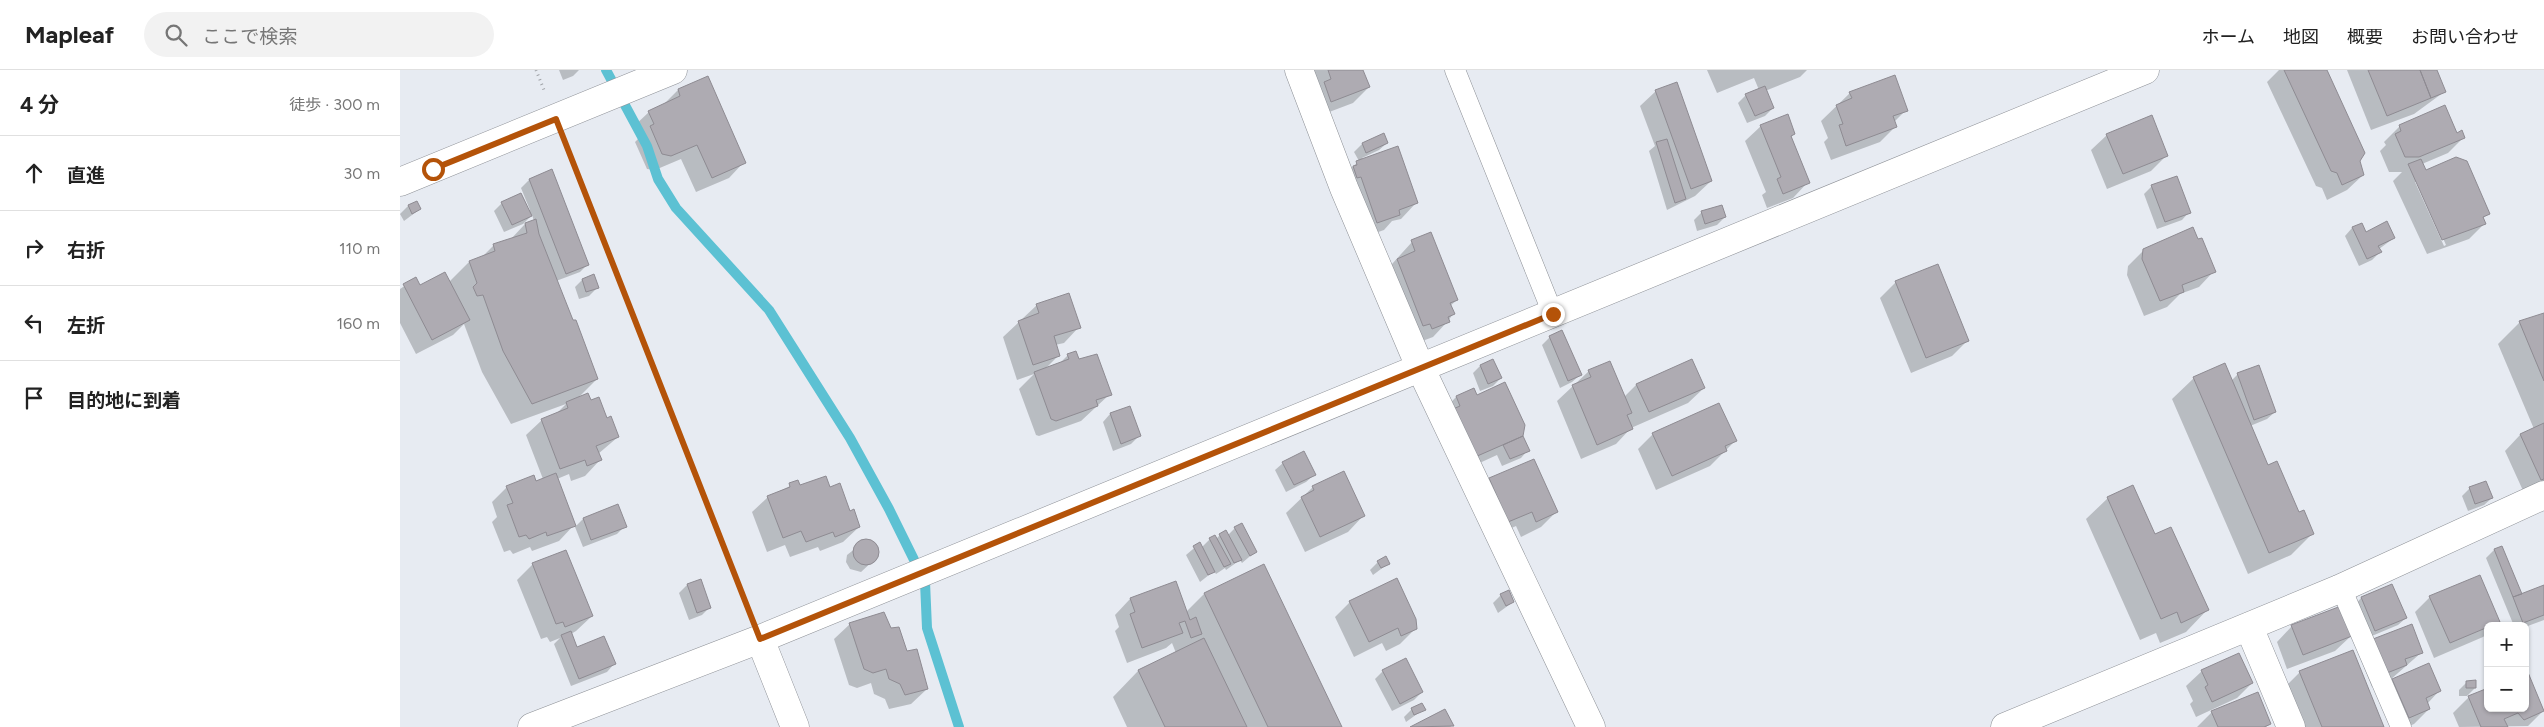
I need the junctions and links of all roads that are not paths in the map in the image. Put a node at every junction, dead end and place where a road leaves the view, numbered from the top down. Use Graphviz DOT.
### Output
graph roads {
  1 [pos="673,70"];
  2 [pos="1299,70"];
  3 [pos="1455,70"];
  4 [pos="2145,70"];
  5 [pos="400,182"];
  6 [pos="1553,314"];
  7 [pos="1420,367"];
  8 [pos="2543,498"];
  9 [pos="2341,588"];
  10 [pos="2249,627"];
  11 [pos="760,639"];
  12 [pos="532,727"];
  13 [pos="795,727"];
  14 [pos="1591,727"];
  15 [pos="2005,727"];
  16 [pos="2291,727"];
  17 [pos="2401,727"];
  1 -- 5 [label="street"];
  2 -- 7 [label="street"];
  3 -- 6 [label="lane"];
  4 -- 6 [label="street"];
  6 -- 7 [label="street"];
  7 -- 11 [label="street"];
  7 -- 14 [label="street"];
  8 -- 9 [label="street"];
  9 -- 10 [label="street"];
  9 -- 17 [label="lane"];
  10 -- 15 [label="street"];
  10 -- 16 [label="street"];
  11 -- 12 [label="street"];
  11 -- 13 [label="street"];
}
